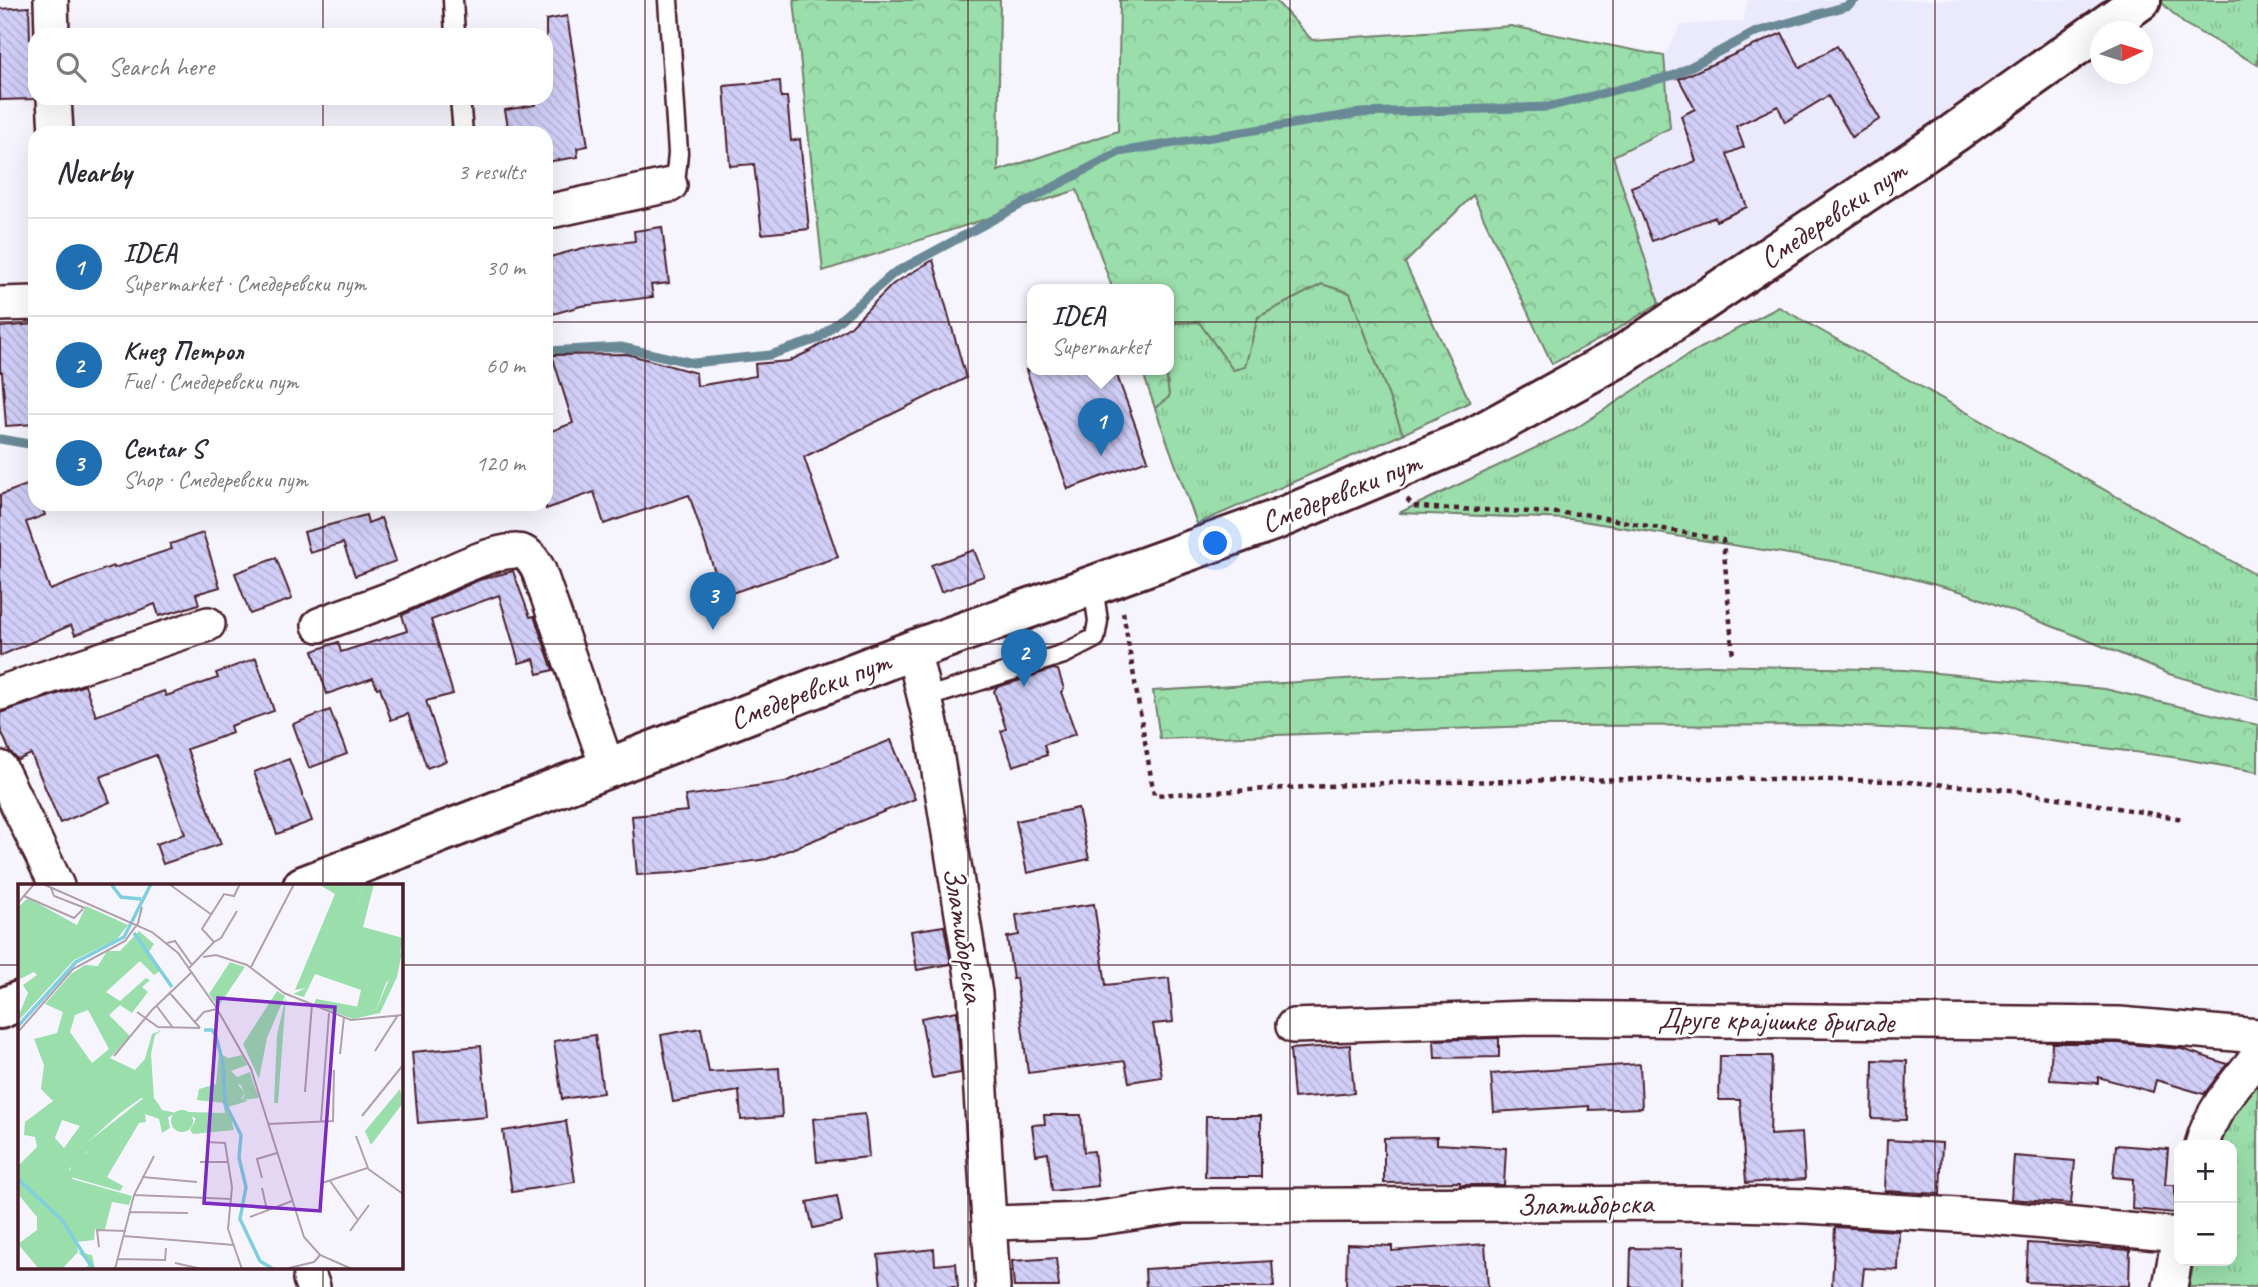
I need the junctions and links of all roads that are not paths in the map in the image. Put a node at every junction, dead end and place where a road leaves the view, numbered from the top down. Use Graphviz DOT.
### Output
graph roads {
  1 [pos="51,0"];
  2 [pos="453,0"];
  3 [pos="667,0"];
  4 [pos="2141,0"];
  5 [pos="52,28"];
  6 [pos="455,28"];
  7 [pos="54,105"];
  8 [pos="461,105"];
  9 [pos="56,126"];
  10 [pos="462,126"];
  11 [pos="670,185"];
  12 [pos="553,210"];
  13 [pos="28,303"];
  14 [pos="0,304"];
  15 [pos="1105,581"];
  16 [pos="208,624"];
  17 [pos="319,625"];
  18 [pos="913,650"];
  19 [pos="0,693"];
  20 [pos="925,698"];
  21 [pos="0,768"];
  22 [pos="608,769"];
  23 [pos="56,884"];
  24 [pos="308,884"];
  25 [pos="18,1001"];
  26 [pos="0,1009"];
  27 [pos="1293,1026"];
  28 [pos="2258,1036"];
  29 [pos="2258,1056"];
  30 [pos="2204,1140"];
  31 [pos="991,1223"];
  32 [pos="2174,1235"];
  33 [pos="2174,1264"];
  34 [pos="993,1287"];
  35 [pos="2170,1287"];
  1 -- 5 [label="street"];
  2 -- 6 [label="lane"];
  3 -- 11 [label="lane"];
  4 -- 15 [label="main road, Смедеревски пут"];
  7 -- 9 [label="street"];
  8 -- 10 [label="lane"];
  11 -- 12 [label="street"];
  13 -- 14 [label="street"];
  15 -- 18 [label="main road, Смедеревски пут"];
  15 -- 20 [label="lane"];
  16 -- 19 [label="street"];
  17 -- 22 [label="street"];
  18 -- 20 [label="street, Златиборска"];
  18 -- 22 [label="main road, Смедеревски пут"];
  20 -- 31 [label="street, Златиборска"];
  21 -- 23 [label="street"];
  22 -- 24 [label="main road, Смедеревски пут"];
  25 -- 26 [label="main road"];
  27 -- 28 [label="street, Друге крајишке бригаде"];
  29 -- 30 [label="street"];
  31 -- 32 [label="street, Златиборска"];
  31 -- 34 [label="street, Златиборска"];
  33 -- 35 [label="street"];
}
